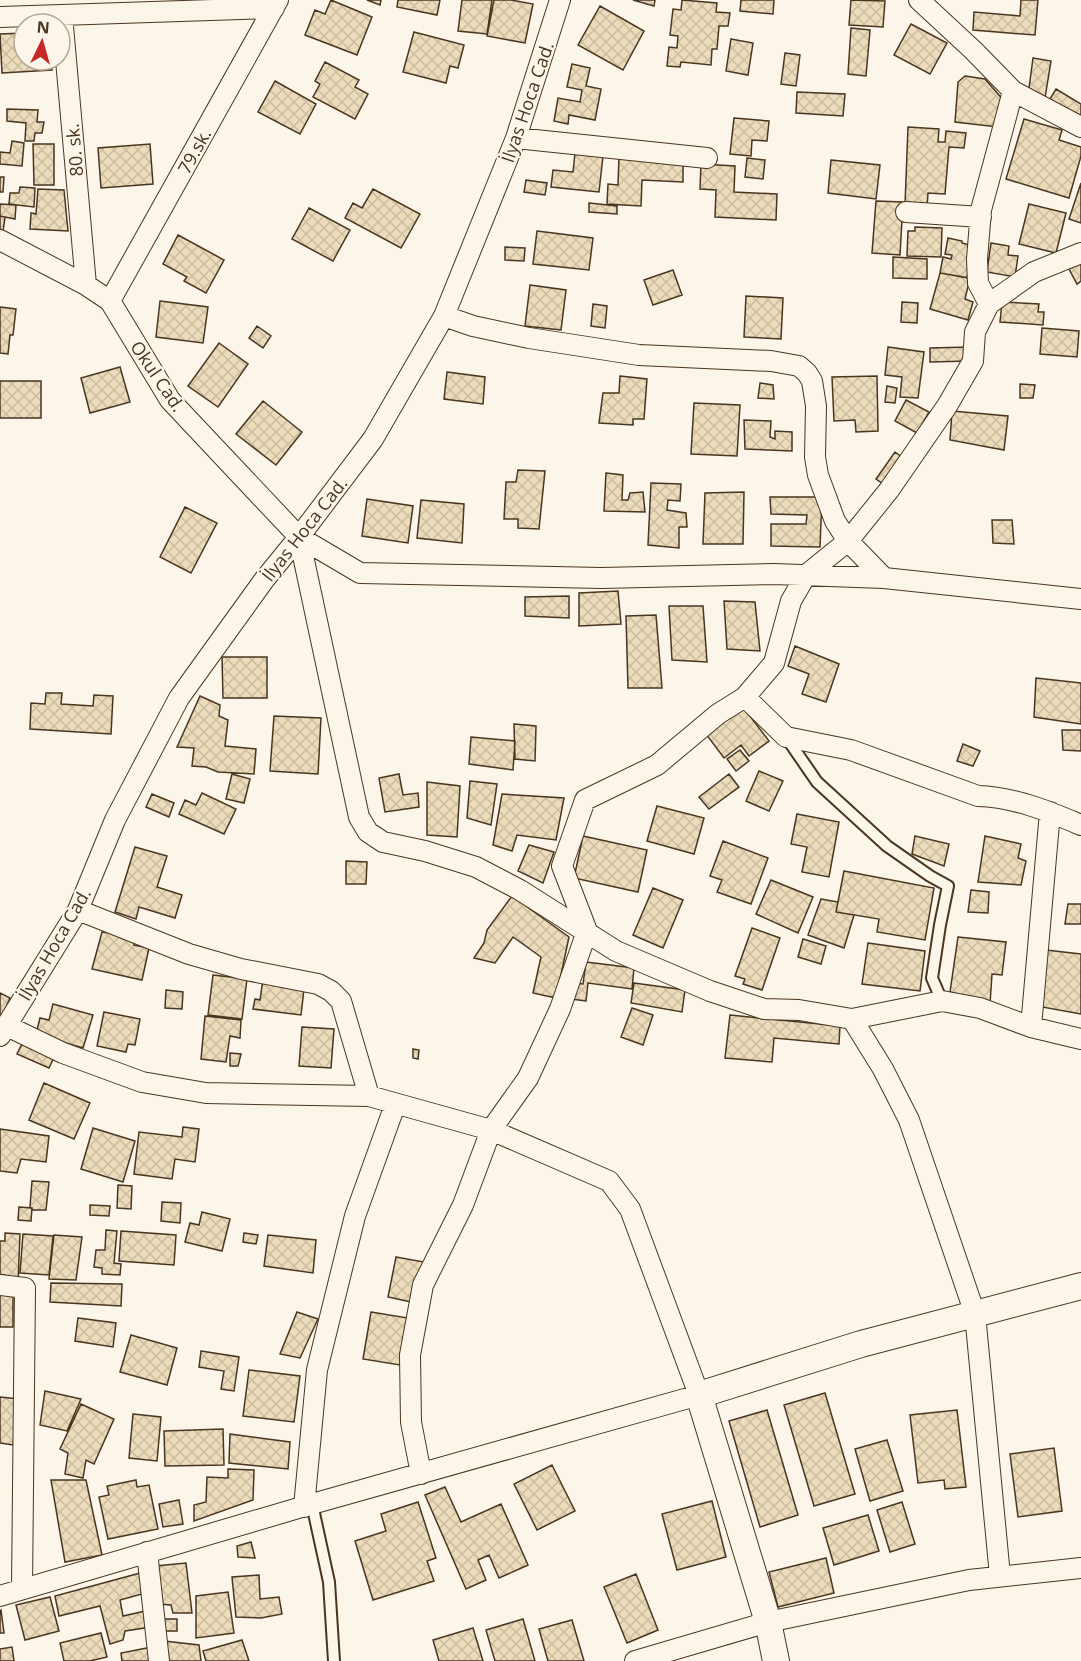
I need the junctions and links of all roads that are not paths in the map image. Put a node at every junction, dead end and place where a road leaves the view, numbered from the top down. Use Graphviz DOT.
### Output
graph roads {
  1 [pos="560,0"];
  2 [pos="918,0"];
  3 [pos="276,4"];
  4 [pos="72,14"];
  5 [pos="67,72"];
  6 [pos="1013,91"];
  7 [pos="1081,127"];
  8 [pos="516,138"];
  9 [pos="707,158"];
  10 [pos="906,212"];
  11 [pos="981,217"];
  12 [pos="0,240"];
  13 [pos="1081,254"];
  14 [pos="86,285"];
  15 [pos="110,301"];
  16 [pos="989,304"];
  17 [pos="444,316"];
  18 [pos="300,537"];
  19 [pos="848,541"];
  20 [pos="806,575"];
  21 [pos="884,578"];
  22 [pos="1081,599"];
  23 [pos="745,697"];
  24 [pos="786,737"];
  25 [pos="1050,812"];
  26 [pos="1081,825"];
  27 [pos="78,910"];
  28 [pos="587,931"];
  29 [pos="942,1001"];
  30 [pos="852,1019"];
  31 [pos="1031,1027"];
  32 [pos="3,1031"];
  33 [pos="1081,1039"];
  34 [pos="369,1096"];
  35 [pos="395,1105"];
  36 [pos="491,1130"];
  37 [pos="0,1285"];
  38 [pos="1081,1286"];
  39 [pos="975,1314"];
  40 [pos="699,1395"];
  41 [pos="421,1474"];
  42 [pos="308,1506"];
  43 [pos="147,1552"];
  44 [pos="1081,1568"];
  45 [pos="1000,1576"];
  46 [pos="22,1589"];
  47 [pos="0,1596"];
  48 [pos="768,1622"];
  49 [pos="159,1661"];
  50 [pos="334,1661"];
  51 [pos="635,1661"];
  52 [pos="776,1661"];
  1 -- 8 [label="street, İlyas Hoca Cad."];
  2 -- 6 [label="street"];
  3 -- 4 [label="street"];
  3 -- 15 [label="street, 79.sk."];
  5 -- 14 [label="street, 80. sk."];
  6 -- 7 [label="street"];
  6 -- 11 [label="street"];
  8 -- 9 [label="street"];
  8 -- 17 [label="street, İlyas Hoca Cad."];
  10 -- 11 [label="street"];
  11 -- 16 [label="street"];
  12 -- 14 [label="street, Okul Cad."];
  13 -- 16 [label="street"];
  14 -- 15 [label="street, Okul Cad."];
  15 -- 18 [label="street, Okul Cad."];
  16 -- 19 [label="street"];
  17 -- 18 [label="street, İlyas Hoca Cad."];
  17 -- 19 [label="street"];
  18 -- 20 [label="street, Okul Cad."];
  18 -- 27 [label="street, İlyas Hoca Cad."];
  18 -- 28 [label="street"];
  19 -- 20 [label="street"];
  19 -- 21 [label="street"];
  20 -- 21 [label="street, Okul Cad."];
  20 -- 23 [label="street"];
  21 -- 22 [label="street, Okul Cad."];
  23 -- 24 [label="street"];
  23 -- 28 [label="street"];
  24 -- 25 [label="street"];
  24 -- 29 [label="lane"];
  25 -- 26 [label="street"];
  25 -- 31 [label="street"];
  27 -- 32 [label="street, İlyas Hoca Cad."];
  27 -- 34 [label="street"];
  28 -- 30 [label="street"];
  28 -- 36 [label="street"];
  29 -- 30 [label="street"];
  29 -- 31 [label="street"];
  30 -- 39 [label="street"];
  31 -- 33 [label="street"];
  32 -- 34 [label="street"];
  34 -- 35 [label="street"];
  35 -- 36 [label="street"];
  35 -- 42 [label="street"];
  36 -- 40 [label="street"];
  36 -- 41 [label="street"];
  37 -- 46 [label="street"];
  38 -- 39 [label="street"];
  39 -- 40 [label="street"];
  39 -- 45 [label="street"];
  40 -- 41 [label="street"];
  40 -- 48 [label="street"];
  41 -- 42 [label="street"];
  42 -- 43 [label="street"];
  42 -- 50 [label="lane"];
  43 -- 46 [label="street"];
  43 -- 49 [label="street"];
  44 -- 45 [label="street"];
  45 -- 48 [label="street"];
  46 -- 47 [label="street"];
  48 -- 51 [label="street"];
  48 -- 52 [label="street"];
}
